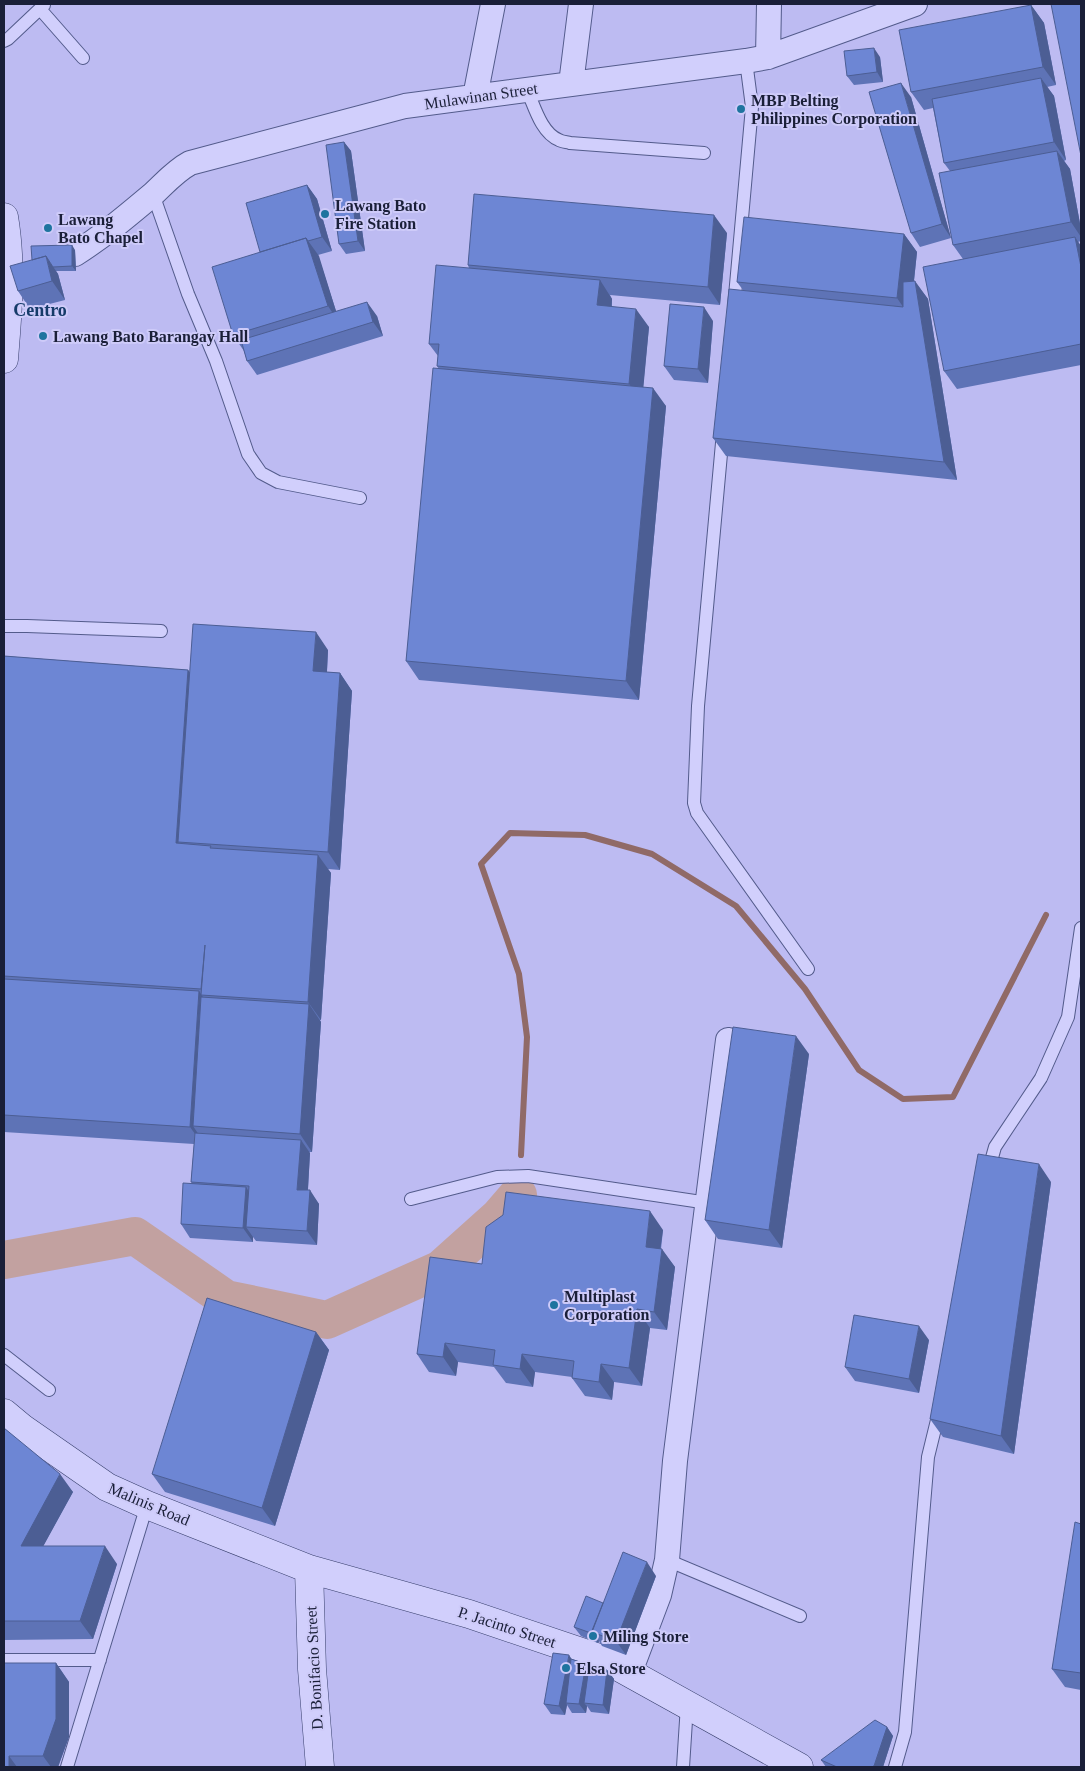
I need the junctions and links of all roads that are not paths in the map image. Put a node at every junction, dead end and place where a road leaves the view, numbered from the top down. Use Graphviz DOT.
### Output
graph roads {
  1 [pos="493,4"];
  2 [pos="581,4"];
  3 [pos="769,4"];
  4 [pos="915,4"];
  5 [pos="42,6"];
  6 [pos="4,41"];
  7 [pos="83,58"];
  8 [pos="757,59"];
  9 [pos="571,84"];
  10 [pos="527,90"];
  11 [pos="475,97"];
  12 [pos="704,153"];
  13 [pos="153,194"];
  14 [pos="4,217"];
  15 [pos="75,254"];
  16 [pos="732,323"];
  17 [pos="4,359"];
  18 [pos="724,421"];
  19 [pos="360,498"];
  20 [pos="4,626"];
  21 [pos="161,631"];
  22 [pos="1081,928"];
  23 [pos="808,969"];
  24 [pos="728,1040"];
  25 [pos="986,1181"];
  26 [pos="411,1199"];
  27 [pos="708,1203"];
  28 [pos="4,1355"];
  29 [pos="49,1390"];
  30 [pos="941,1404"];
  31 [pos="4,1413"];
  32 [pos="147,1505"];
  33 [pos="667,1560"];
  34 [pos="309,1568"];
  35 [pos="800,1616"];
  36 [pos="4,1660"];
  37 [pos="100,1660"];
  38 [pos="630,1672"];
  39 [pos="687,1704"];
  40 [pos="67,1767"];
  41 [pos="320,1767"];
  42 [pos="684,1767"];
  43 [pos="799,1767"];
  44 [pos="895,1767"];
  1 -- 11 [label="street"];
  2 -- 9 [label="street"];
  3 -- 8 [label="street"];
  4 -- 8 [label="street, Mulawinan Street"];
  5 -- 6 [label="lane"];
  5 -- 7 [label="lane"];
  8 -- 9 [label="street, Mulawinan Street"];
  8 -- 16 [label="lane"];
  9 -- 10 [label="street, Mulawinan Street"];
  10 -- 11 [label="street, Mulawinan Street"];
  10 -- 12 [label="lane"];
  11 -- 13 [label="street, Mulawinan Street"];
  13 -- 15 [label="street, Mulawinan Street"];
  13 -- 19 [label="lane"];
  14 -- 17 [label="main road"];
  18 -- 23 [label="lane"];
  20 -- 21 [label="lane"];
  22 -- 25 [label="lane"];
  24 -- 27 [label="street"];
  26 -- 27 [label="lane"];
  27 -- 33 [label="street"];
  28 -- 29 [label="lane"];
  30 -- 44 [label="lane"];
  31 -- 32 [label="main road, Malinis Road"];
  32 -- 34 [label="main road, Malinis Road"];
  32 -- 37 [label="lane"];
  33 -- 35 [label="lane"];
  33 -- 38 [label="street"];
  34 -- 38 [label="main road, P. Jacinto Street"];
  34 -- 41 [label="main road, D. Bonifacio Street"];
  36 -- 37 [label="lane"];
  37 -- 40 [label="lane"];
  38 -- 39 [label="main road, P. Jacinto Street"];
  39 -- 42 [label="lane"];
  39 -- 43 [label="main road, P. Jacinto Street"];
}
